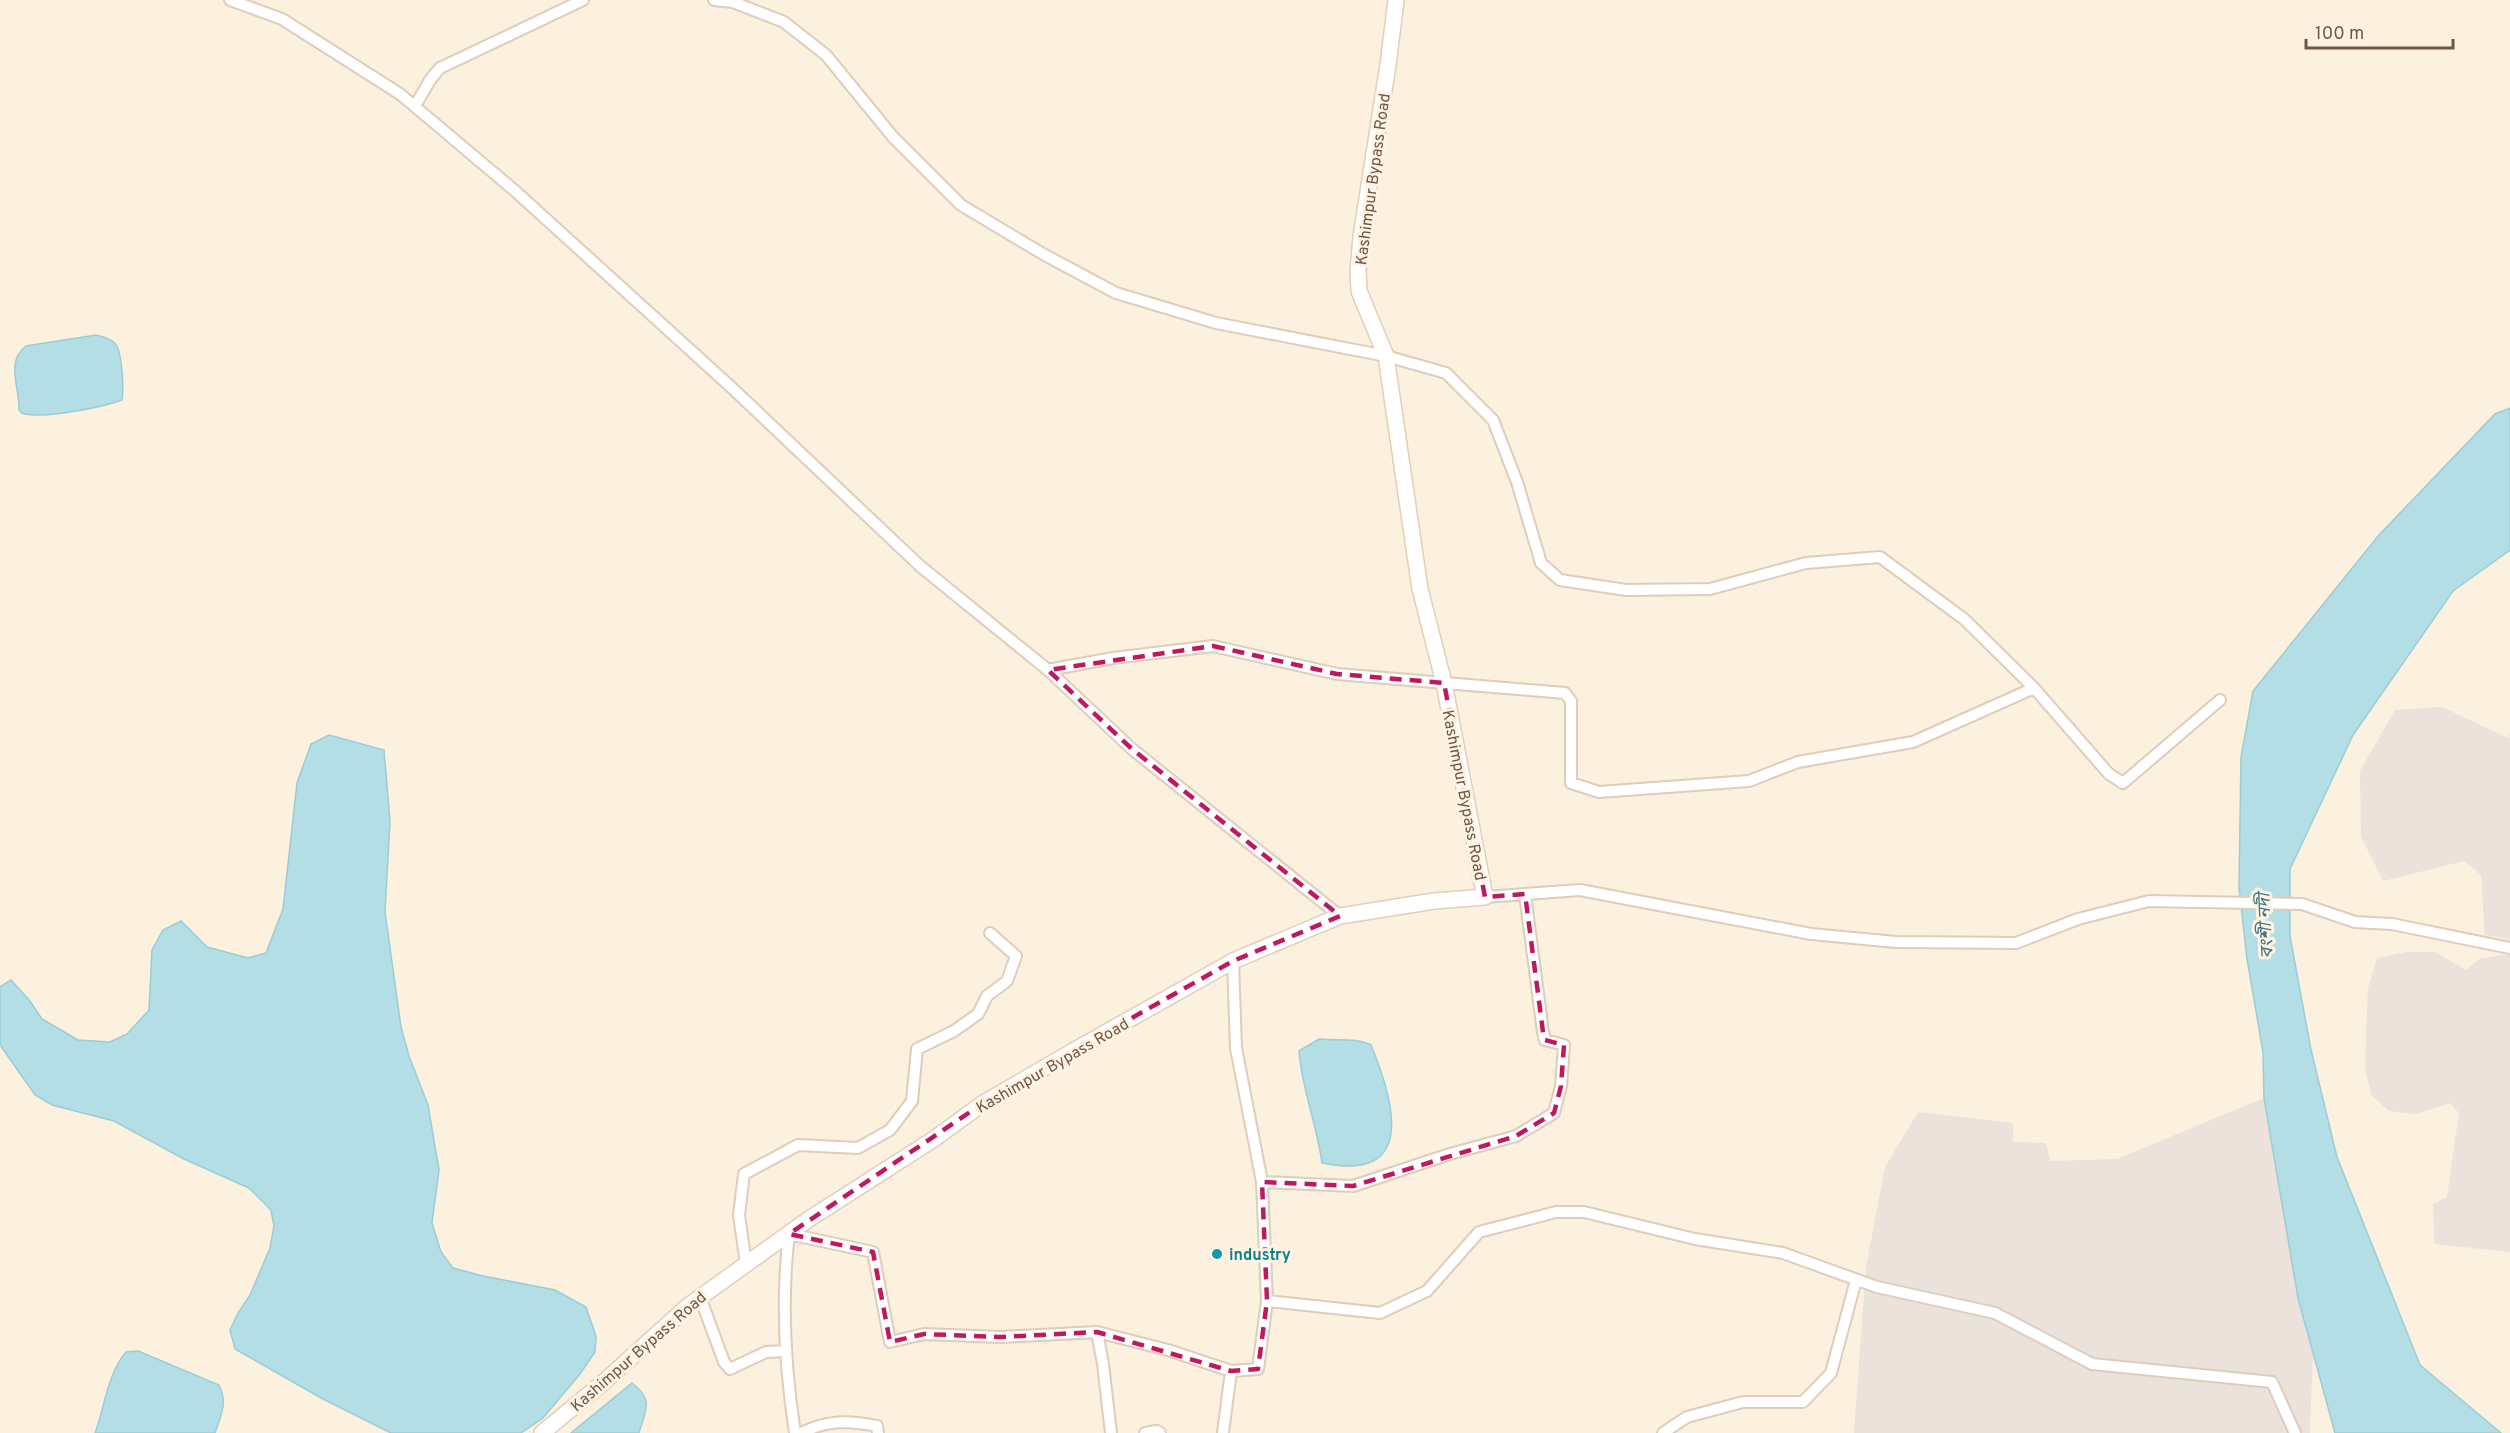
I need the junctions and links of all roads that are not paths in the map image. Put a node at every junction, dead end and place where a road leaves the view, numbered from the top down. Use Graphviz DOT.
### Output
graph roads {
  1 [pos="230,0"];
  2 [pos="583,0"];
  3 [pos="714,0"];
  4 [pos="1396,0"];
  5 [pos="415,106"];
  6 [pos="1386,356"];
  7 [pos="1048,670"];
  8 [pos="1444,683"];
  9 [pos="2034,688"];
  10 [pos="2220,700"];
  11 [pos="1525,894"];
  12 [pos="1485,897"];
  13 [pos="1340,916"];
  14 [pos="990,933"];
  15 [pos="2510,948"];
  16 [pos="1233,961"];
  17 [pos="1262,1182"];
  18 [pos="789,1234"];
  19 [pos="746,1264"];
  20 [pos="1856,1280"];
  21 [pos="700,1298"];
  22 [pos="1267,1301"];
  23 [pos="1097,1332"];
  24 [pos="786,1352"];
  25 [pos="1231,1371"];
  26 [pos="542,1433"];
  27 [pos="795,1433"];
  28 [pos="801,1433"];
  29 [pos="878,1433"];
  30 [pos="1111,1433"];
  31 [pos="1145,1433"];
  32 [pos="1160,1433"];
  33 [pos="1223,1433"];
  34 [pos="1663,1433"];
  35 [pos="2295,1433"];
  1 -- 5 [label="street"];
  2 -- 5 [label="street"];
  3 -- 6 [label="street"];
  4 -- 6 [label="main road, Kashimpur Bypass Road"];
  5 -- 7 [label="street"];
  6 -- 8 [label="main road, Kashimpur Bypass Road"];
  6 -- 9 [label="street"];
  7 -- 8 [label="street"];
  7 -- 13 [label="street"];
  8 -- 9 [label="street"];
  8 -- 12 [label="main road, Kashimpur Bypass Road"];
  9 -- 10 [label="street"];
  11 -- 12 [label="street"];
  11 -- 15 [label="street"];
  11 -- 17 [label="street"];
  12 -- 13 [label="main road, Kashimpur Bypass Road"];
  13 -- 16 [label="main road, Kashimpur Bypass Road"];
  14 -- 19 [label="street"];
  16 -- 17 [label="street"];
  16 -- 18 [label="main road, Kashimpur Bypass Road"];
  17 -- 22 [label="street"];
  18 -- 19 [label="main road, Kashimpur Bypass Road"];
  18 -- 23 [label="street"];
  18 -- 24 [label="street"];
  19 -- 21 [label="main road, Kashimpur Bypass Road"];
  20 -- 22 [label="street"];
  20 -- 34 [label="street"];
  20 -- 35 [label="street"];
  21 -- 24 [label="street"];
  21 -- 26 [label="main road, Kashimpur Bypass Road"];
  22 -- 25 [label="street"];
  23 -- 25 [label="street"];
  23 -- 30 [label="street"];
  24 -- 27 [label="street"];
  25 -- 33 [label="street"];
  28 -- 29 [label="street"];
  31 -- 32 [label="street"];
}
